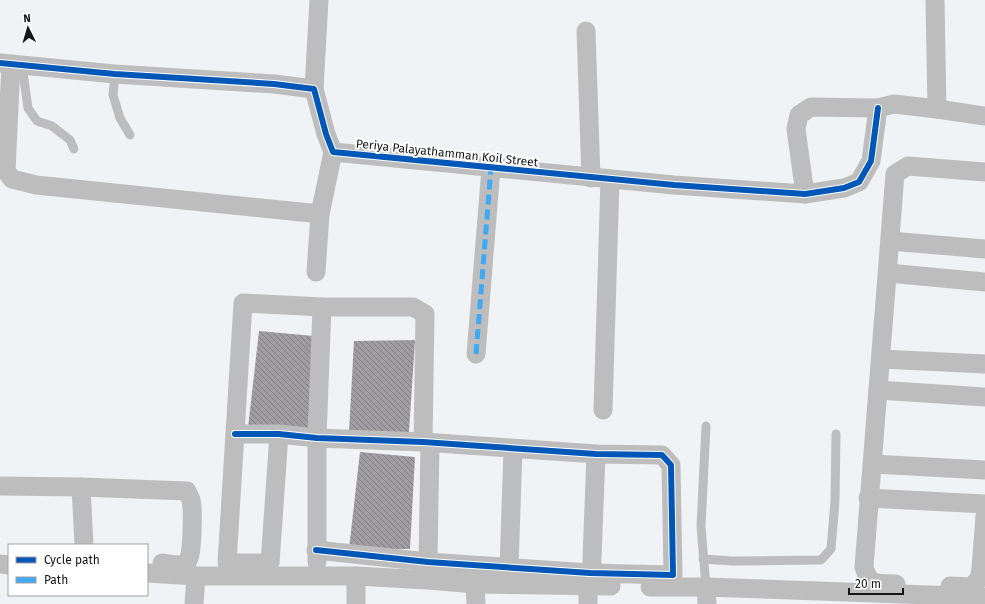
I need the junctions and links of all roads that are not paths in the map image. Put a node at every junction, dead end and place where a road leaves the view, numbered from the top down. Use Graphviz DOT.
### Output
graph roads {
  1 [pos="319,0"];
  2 [pos="935,0"];
  3 [pos="586,31"];
  4 [pos="11,64"];
  5 [pos="115,74"];
  6 [pos="314,89"];
  7 [pos="878,108"];
  8 [pos="937,109"];
  9 [pos="985,116"];
  10 [pos="130,135"];
  11 [pos="74,149"];
  12 [pos="333,152"];
  13 [pos="491,168"];
  14 [pos="985,172"];
  15 [pos="591,178"];
  16 [pos="610,179"];
  17 [pos="805,194"];
  18 [pos="320,214"];
  19 [pos="890,241"];
  20 [pos="985,249"];
  21 [pos="316,272"];
  22 [pos="888,273"];
  23 [pos="985,282"];
  24 [pos="322,307"];
  25 [pos="476,354"];
  26 [pos="881,359"];
  27 [pos="985,364"];
  28 [pos="878,390"];
  29 [pos="985,397"];
  30 [pos="603,410"];
  31 [pos="706,426"];
  32 [pos="235,434"];
  33 [pos="279,434"];
  34 [pos="836,434"];
  35 [pos="317,438"];
  36 [pos="426,443"];
  37 [pos="513,449"];
  38 [pos="596,454"];
  39 [pos="872,464"];
  40 [pos="985,470"];
  41 [pos="0,486"];
  42 [pos="81,487"];
  43 [pos="868,498"];
  44 [pos="985,504"];
  45 [pos="985,516"];
  46 [pos="84,544"];
  47 [pos="316,550"];
  48 [pos="703,559"];
  49 [pos="428,562"];
  50 [pos="148,563"];
  51 [pos="509,568"];
  52 [pos="148,573"];
  53 [pos="317,575"];
  54 [pos="196,576"];
  55 [pos="356,576"];
  56 [pos="475,584"];
  57 [pos="589,587"];
  58 [pos="706,596"];
  59 [pos="985,597"];
  60 [pos="194,604"];
  61 [pos="356,604"];
  62 [pos="476,604"];
  1 -- 6 [label="street"];
  2 -- 8 [label="street"];
  3 -- 15 [label="street"];
  4 -- 5 [label="street"];
  4 -- 11 [label="lane"];
  4 -- 18 [label="street"];
  5 -- 6 [label="street"];
  5 -- 10 [label="lane"];
  6 -- 12 [label="street"];
  7 -- 8 [label="street"];
  7 -- 17 [label="street, Periya Palayathamman Koil Street"];
  7 -- 17 [label="street"];
  8 -- 9 [label="street"];
  12 -- 13 [label="street, Periya Palayathamman Koil Street"];
  12 -- 18 [label="street"];
  13 -- 15 [label="street, Periya Palayathamman Koil Street"];
  13 -- 25 [label="street"];
  14 -- 19 [label="street"];
  15 -- 16 [label="street, Periya Palayathamman Koil Street"];
  16 -- 17 [label="street, Periya Palayathamman Koil Street"];
  16 -- 30 [label="street"];
  18 -- 21 [label="street"];
  19 -- 20 [label="street"];
  19 -- 22 [label="street"];
  22 -- 23 [label="street"];
  22 -- 26 [label="street"];
  24 -- 32 [label="street"];
  24 -- 35 [label="street"];
  24 -- 36 [label="street"];
  26 -- 27 [label="street"];
  26 -- 28 [label="street"];
  28 -- 29 [label="street"];
  28 -- 39 [label="street"];
  31 -- 48 [label="lane"];
  32 -- 33 [label="street"];
  32 -- 33 [label="street"];
  33 -- 35 [label="street"];
  34 -- 48 [label="lane"];
  35 -- 36 [label="street"];
  35 -- 47 [label="street"];
  36 -- 37 [label="street"];
  36 -- 49 [label="street"];
  37 -- 38 [label="street"];
  37 -- 51 [label="street"];
  38 -- 57 [label="street"];
  38 -- 57 [label="street"];
  39 -- 40 [label="street"];
  39 -- 43 [label="street"];
  41 -- 42 [label="street"];
  42 -- 46 [label="street"];
  42 -- 50 [label="street"];
  43 -- 44 [label="street"];
  43 -- 45 [label="street"];
  47 -- 49 [label="street"];
  47 -- 53 [label="street"];
  48 -- 58 [label="lane"];
  49 -- 51 [label="street"];
  51 -- 57 [label="street"];
  52 -- 54 [label="street"];
  53 -- 54 [label="street"];
  53 -- 55 [label="street"];
  54 -- 60 [label="street"];
  55 -- 56 [label="street"];
  55 -- 61 [label="street"];
  56 -- 57 [label="street"];
  56 -- 62 [label="street"];
  57 -- 58 [label="street"];
  58 -- 59 [label="street"];
}
